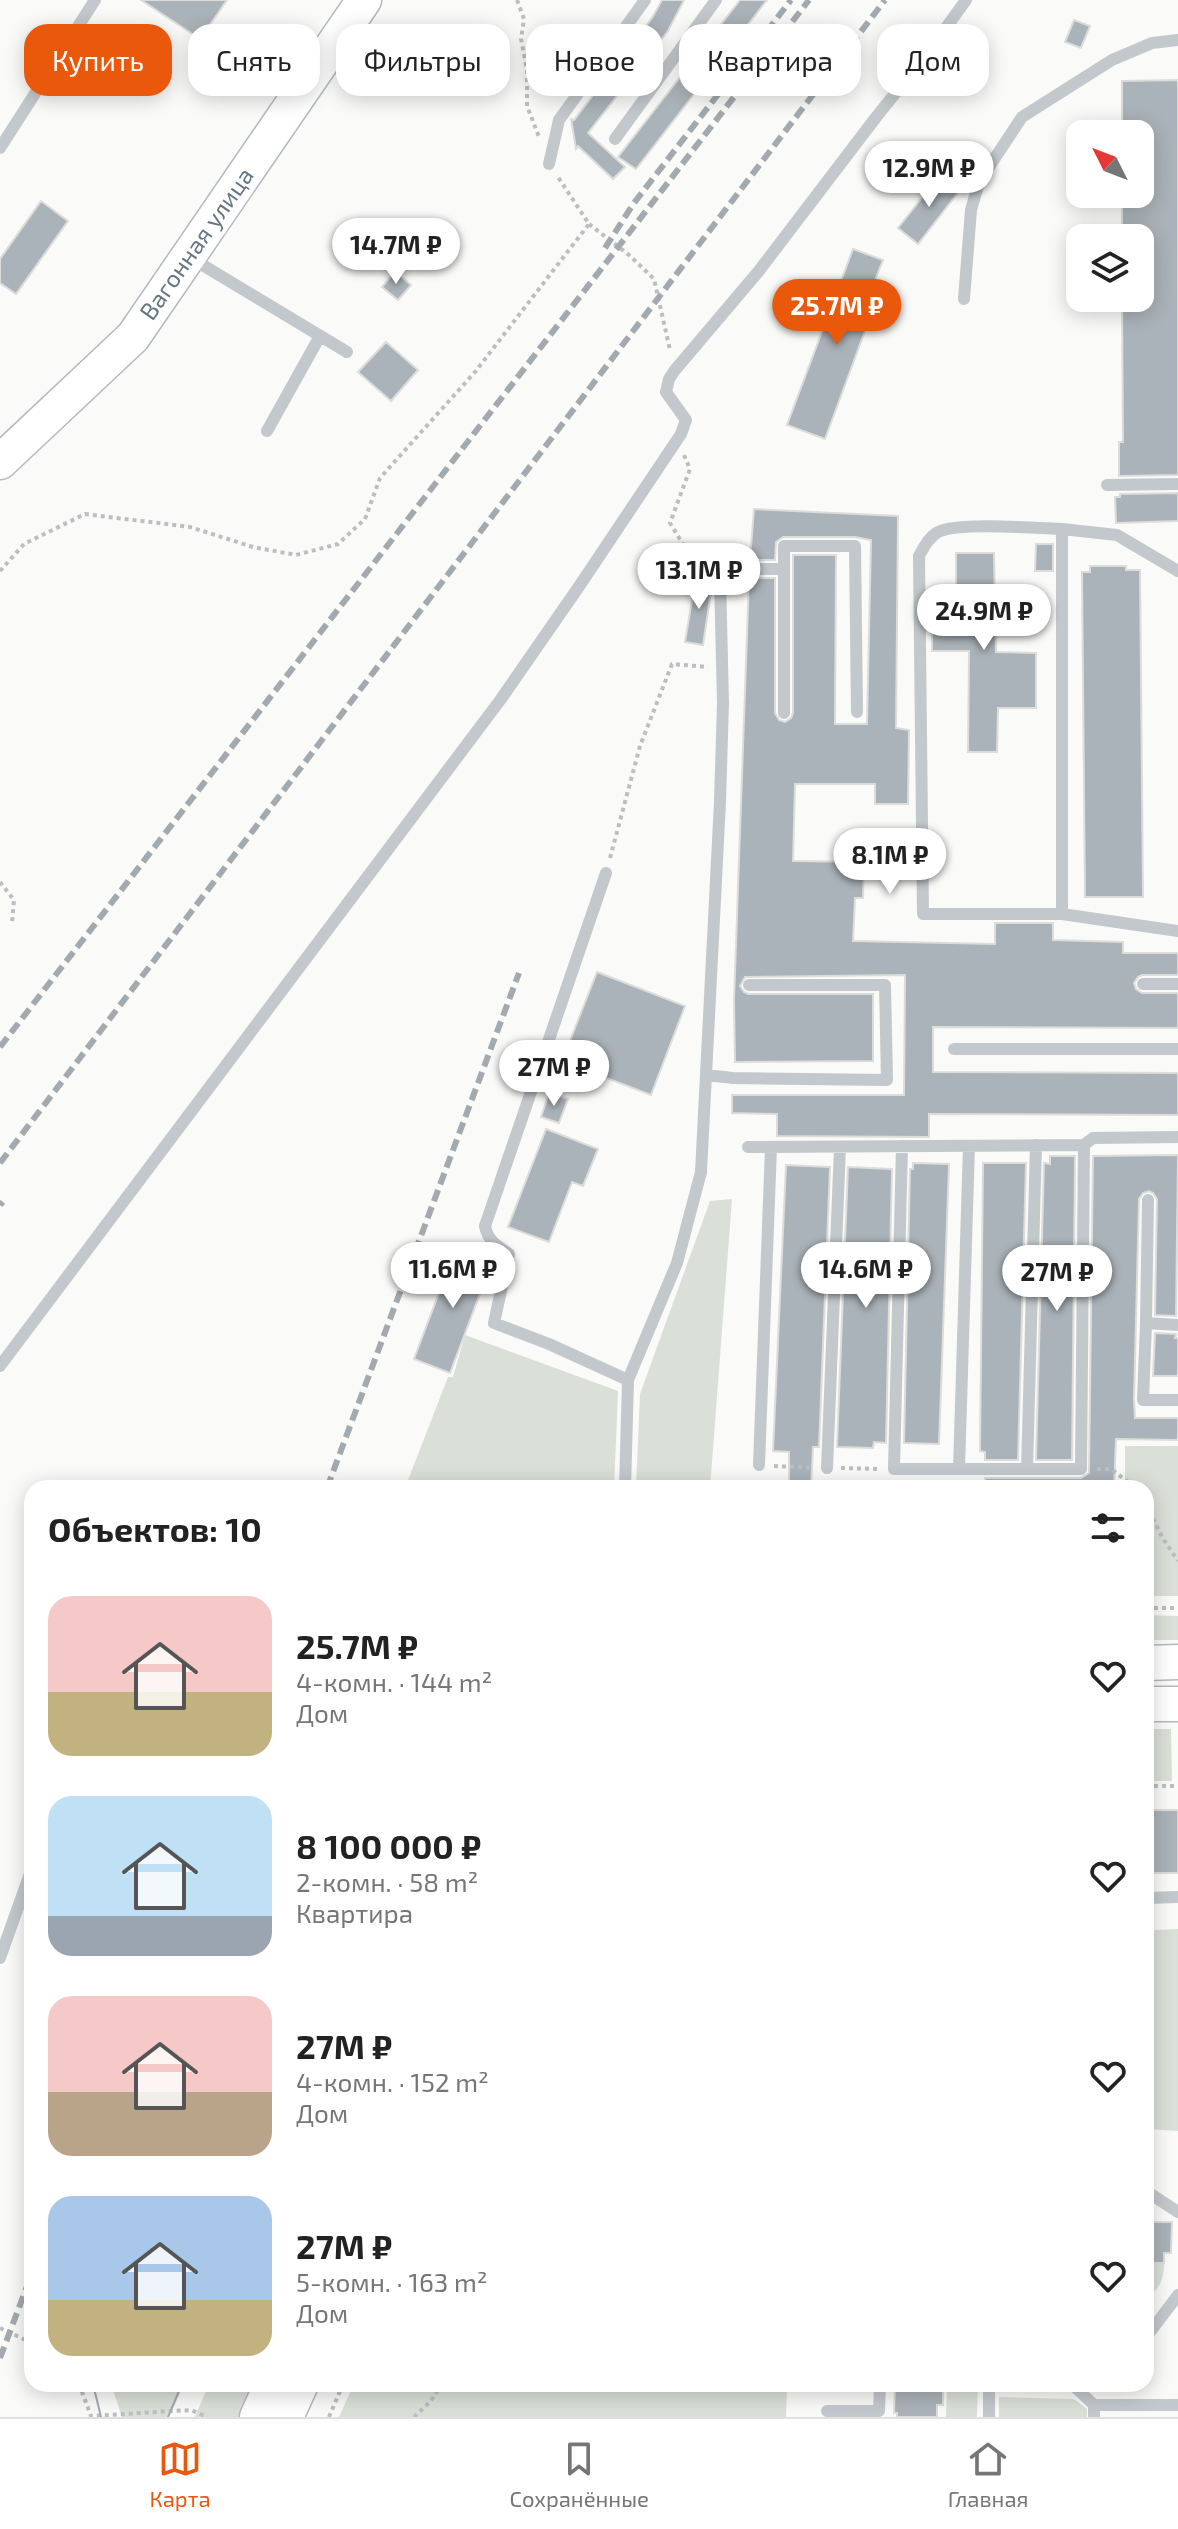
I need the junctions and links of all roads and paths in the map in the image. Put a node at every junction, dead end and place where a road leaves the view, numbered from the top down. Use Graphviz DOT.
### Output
graph roads {
  1 [pos="95,0"];
  2 [pos="364,0"];
  3 [pos="517,0"];
  4 [pos="645,0"];
  5 [pos="716,0"];
  6 [pos="966,0"];
  7 [pos="1178,40"];
  8 [pos="615,139"];
  9 [pos="0,148"];
  10 [pos="549,164"];
  11 [pos="589,224"];
  12 [pos="188,257"];
  13 [pos="964,299"];
  14 [pos="320,336"];
  15 [pos="347,352"];
  16 [pos="675,370"];
  17 [pos="267,431"];
  18 [pos="677,440"];
  19 [pos="0,462"];
  20 [pos="1178,484"];
  21 [pos="1107,485"];
  22 [pos="1062,529"];
  23 [pos="784,569"];
  24 [pos="0,571"];
  25 [pos="1178,571"];
  26 [pos="720,577"];
  27 [pos="722,668"];
  28 [pos="857,712"];
  29 [pos="784,713"];
  30 [pos="606,873"];
  31 [pos="0,882"];
  32 [pos="1062,914"];
  33 [pos="12,923"];
  34 [pos="1178,931"];
  35 [pos="1143,984"];
  36 [pos="1178,984"];
  37 [pos="749,985"];
  38 [pos="954,1049"];
  39 [pos="1178,1049"];
  40 [pos="706,1075"];
  41 [pos="1178,1137"];
  42 [pos="1036,1145"];
  43 [pos="1084,1145"];
  44 [pos="902,1146"];
  45 [pos="969,1146"];
  46 [pos="748,1147"];
  47 [pos="771,1147"];
  48 [pos="840,1147"];
  49 [pos="1148,1200"];
  50 [pos="1146,1323"];
  51 [pos="1178,1325"];
  52 [pos="0,1366"];
  53 [pos="628,1380"];
  54 [pos="1178,1400"];
  55 [pos="759,1465"];
  56 [pos="827,1468"];
  57 [pos="959,1469"];
  58 [pos="1027,1469"];
  59 [pos="1081,1469"];
  60 [pos="625,1480"];
  61 [pos="1125,1480"];
  62 [pos="1154,1520"];
  63 [pos="1178,1561"];
  64 [pos="1154,1608"];
  65 [pos="1178,1608"];
  66 [pos="1178,1662"];
  67 [pos="1154,1663"];
  68 [pos="1154,1704"];
  69 [pos="1178,1704"];
  70 [pos="1154,1786"];
  71 [pos="1178,1786"];
  72 [pos="24,1890"];
  73 [pos="1178,1897"];
  74 [pos="1154,1898"];
  75 [pos="0,1958"];
  76 [pos="1154,2196"];
  77 [pos="1178,2212"];
  78 [pos="1178,2295"];
  79 [pos="1154,2327"];
  80 [pos="0,2328"];
  81 [pos="24,2339"];
  82 [pos="82,2392"];
  83 [pos="268,2392"];
  84 [pos="297,2392"];
  85 [pos="340,2392"];
  86 [pos="437,2392"];
  87 [pos="880,2392"];
  88 [pos="989,2392"];
  89 [pos="1080,2392"];
  90 [pos="1178,2405"];
  91 [pos="827,2411"];
  92 [pos="1094,2411"];
  93 [pos="207,2417"];
  94 [pos="257,2417"];
  95 [pos="286,2417"];
  96 [pos="329,2417"];
  97 [pos="414,2417"];
  98 [pos="989,2417"];
  1 -- 9 [label="lane"];
  2 -- 12 [label="street, Вагонная улица"];
  3 -- 10 [label="path"];
  4 -- 10 [label="lane"];
  5 -- 8 [label="lane"];
  6 -- 16 [label="lane"];
  7 -- 13 [label="lane"];
  10 -- 11 [label="path"];
  11 -- 16 [label="path"];
  11 -- 24 [label="path"];
  12 -- 14 [label="lane"];
  12 -- 19 [label="street, Вагонная улица"];
  14 -- 15 [label="lane"];
  14 -- 17 [label="lane"];
  16 -- 18 [label="lane"];
  18 -- 26 [label="path"];
  18 -- 52 [label="lane"];
  20 -- 21 [label="lane"];
  22 -- 25 [label="lane"];
  22 -- 32 [label="lane"];
  22 -- 32 [label="lane"];
  23 -- 26 [label="lane"];
  23 -- 28 [label="lane"];
  23 -- 29 [label="lane"];
  26 -- 27 [label="lane"];
  27 -- 30 [label="path"];
  27 -- 40 [label="lane"];
  30 -- 53 [label="lane"];
  31 -- 33 [label="path"];
  32 -- 34 [label="lane"];
  35 -- 36 [label="lane"];
  37 -- 40 [label="lane"];
  38 -- 39 [label="lane"];
  40 -- 53 [label="lane"];
  41 -- 43 [label="lane"];
  42 -- 43 [label="lane"];
  42 -- 45 [label="lane"];
  42 -- 58 [label="lane"];
  43 -- 59 [label="lane"];
  44 -- 45 [label="lane"];
  44 -- 48 [label="lane"];
  44 -- 57 [label="lane"];
  45 -- 57 [label="lane"];
  46 -- 47 [label="lane"];
  47 -- 48 [label="lane"];
  47 -- 55 [label="lane"];
  48 -- 56 [label="lane"];
  49 -- 50 [label="lane"];
  50 -- 51 [label="lane"];
  50 -- 54 [label="lane"];
  53 -- 60 [label="lane"];
  57 -- 58 [label="lane"];
  58 -- 59 [label="lane"];
  59 -- 61 [label="path"];
  62 -- 63 [label="path"];
  64 -- 65 [label="path"];
  66 -- 67 [label="street"];
  68 -- 69 [label="street"];
  70 -- 71 [label="path"];
  72 -- 75 [label="lane"];
  73 -- 74 [label="lane"];
  76 -- 77 [label="lane"];
  78 -- 79 [label="lane"];
  80 -- 81 [label="path"];
  82 -- 93 [label="path"];
  83 -- 94 [label="street"];
  84 -- 95 [label="street"];
  85 -- 96 [label="path"];
  86 -- 97 [label="path"];
  87 -- 91 [label="lane"];
  88 -- 98 [label="lane"];
  89 -- 92 [label="lane"];
  90 -- 92 [label="lane"];
}
